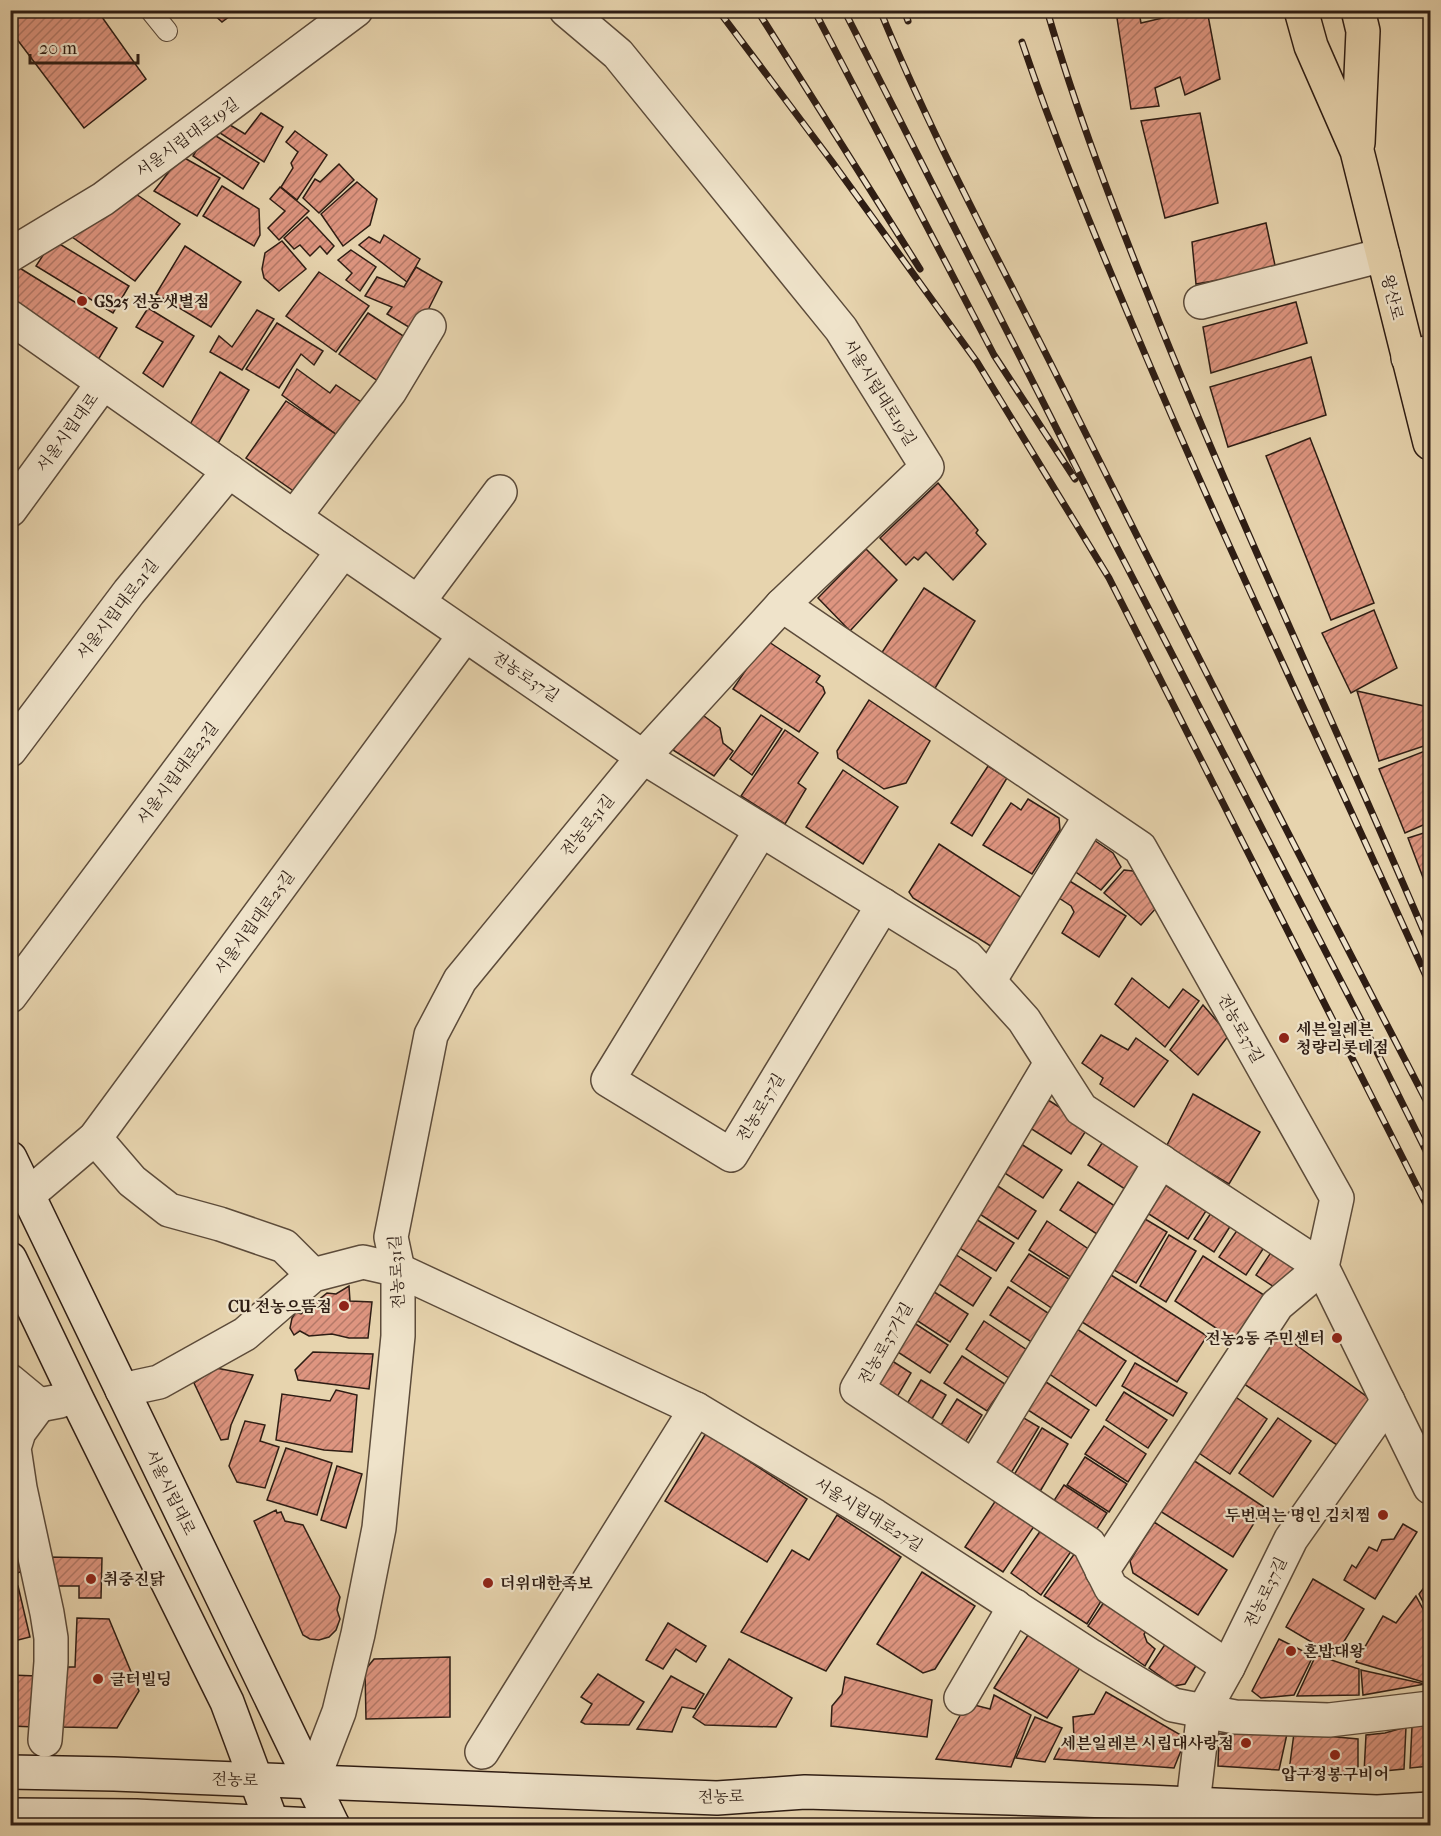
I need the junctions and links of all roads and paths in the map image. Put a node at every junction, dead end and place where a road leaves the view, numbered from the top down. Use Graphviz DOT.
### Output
graph roads {
  1 [pos="150,10"];
  2 [pos="356,10"];
  3 [pos="566,10"];
  4 [pos="1302,10"];
  5 [pos="1359,10"];
  6 [pos="167,31"];
  7 [pos="1358,151"];
  8 [pos="10,255"];
  9 [pos="1383,255"];
  10 [pos="1201,302"];
  11 [pos="10,317"];
  12 [pos="429,326"];
  13 [pos="1420,355"];
  14 [pos="103,383"];
  15 [pos="1431,443"];
  16 [pos="229,471"];
  17 [pos="500,492"];
  18 [pos="10,510"];
  19 [pos="294,517"];
  20 [pos="343,551"];
  21 [pos="418,602"];
  22 [pos="783,605"];
  23 [pos="465,635"];
  24 [pos="10,750"];
  25 [pos="643,757"];
  26 [pos="1091,815"];
  27 [pos="761,830"];
  28 [pos="883,905"];
  29 [pos="989,981"];
  30 [pos="10,996"];
  31 [pos="1051,1063"];
  32 [pos="95,1138"];
  33 [pos="10,1158"];
  34 [pos="1161,1161"];
  35 [pos="28,1195"];
  36 [pos="10,1259"];
  37 [pos="1322,1267"];
  38 [pos="398,1270"];
  39 [pos="313,1275"];
  40 [pos="10,1381"];
  41 [pos="122,1390"];
  42 [pos="77,1399"];
  43 [pos="1388,1401"];
  44 [pos="39,1405"];
  45 [pos="696,1409"];
  46 [pos="974,1467"];
  47 [pos="1431,1487"];
  48 [pos="15,1490"];
  49 [pos="1102,1571"];
  50 [pos="1015,1606"];
  51 [pos="1227,1667"];
  52 [pos="961,1698"];
  53 [pos="1431,1708"];
  54 [pos="1204,1710"];
  55 [pos="45,1740"];
  56 [pos="482,1752"];
  57 [pos="10,1772"];
  58 [pos="256,1780"];
  59 [pos="312,1782"];
  60 [pos="1193,1804"];
  61 [pos="1431,1809"];
  62 [pos="10,1815"];
  63 [pos="273,1824"];
  64 [pos="333,1826"];
  1 -- 6 [label="lane"];
  2 -- 8 [label="street, 서울시립대로19길"];
  3 -- 22 [label="street, 서울시립대로19길"];
  4 -- 7 [label="main road, 왕산로"];
  5 -- 7 [label="main road, 왕산로"];
  7 -- 9 [label="main road, 왕산로"];
  9 -- 10 [label="street"];
  9 -- 13 [label="main road, 왕산로"];
  11 -- 14 [label="street, 전농로37길"];
  12 -- 19 [label="street"];
  13 -- 15 [label="main road, 왕산로"];
  14 -- 16 [label="street, 전농로37길"];
  14 -- 18 [label="street, 서울시립대로"];
  16 -- 19 [label="street, 전농로37길"];
  16 -- 24 [label="street, 서울시립대로21길"];
  17 -- 21 [label="street"];
  19 -- 20 [label="street, 전농로37길"];
  20 -- 21 [label="street, 전농로37길"];
  20 -- 30 [label="street, 서울시립대로23길"];
  21 -- 23 [label="street, 전농로37길"];
  22 -- 25 [label="street, 서울시립대로19길"];
  22 -- 26 [label="street, 전농로37길"];
  23 -- 25 [label="street, 전농로37길"];
  23 -- 32 [label="street, 서울시립대로25길"];
  25 -- 27 [label="street, 전농로37길"];
  25 -- 38 [label="street, 전농로31길"];
  26 -- 29 [label="street"];
  26 -- 37 [label="street, 전농로37길"];
  27 -- 28 [label="street, 전농로37길"];
  27 -- 28 [label="street, 전농로37길"];
  28 -- 29 [label="street, 전농로37길"];
  29 -- 31 [label="street, 전농로37길"];
  31 -- 34 [label="street, 전농로37길"];
  31 -- 46 [label="street, 전농로37가길"];
  32 -- 35 [label="street, 서울시립대로25길"];
  32 -- 39 [label="street"];
  33 -- 35 [label="street, 서울시립대로"];
  34 -- 37 [label="street, 전농로37길"];
  34 -- 46 [label="street"];
  35 -- 41 [label="street, 서울시립대로"];
  36 -- 42 [label="street"];
  37 -- 43 [label="street"];
  37 -- 49 [label="street"];
  38 -- 39 [label="street, 서울시립대로27길"];
  38 -- 45 [label="street, 서울시립대로27길"];
  38 -- 59 [label="street, 전농로31길"];
  39 -- 41 [label="street, 서울시립대로27길"];
  40 -- 44 [label="street"];
  41 -- 59 [label="street, 서울시립대로"];
  42 -- 44 [label="street"];
  42 -- 58 [label="street"];
  43 -- 47 [label="street"];
  43 -- 51 [label="street, 전농로37길"];
  44 -- 48 [label="street"];
  45 -- 50 [label="street, 서울시립대로27길"];
  45 -- 56 [label="street"];
  46 -- 49 [label="street, 전농로37가길"];
  48 -- 55 [label="street"];
  49 -- 51 [label="street, 전농로37가길"];
  50 -- 52 [label="street"];
  50 -- 54 [label="street, 서울시립대로27길"];
  51 -- 54 [label="street, 전농로37길"];
  53 -- 54 [label="street, 서울시립대로27길"];
  54 -- 60 [label="street, 전농로37길"];
  57 -- 58 [label="street, 전농로"];
  58 -- 59 [label="street, 전농로"];
  58 -- 63 [label="street"];
  59 -- 60 [label="street, 전농로"];
  59 -- 64 [label="street, 서울시립대로"];
  60 -- 61 [label="street, 전농로"];
  62 -- 63 [label="street"];
  63 -- 64 [label="street"];
}
